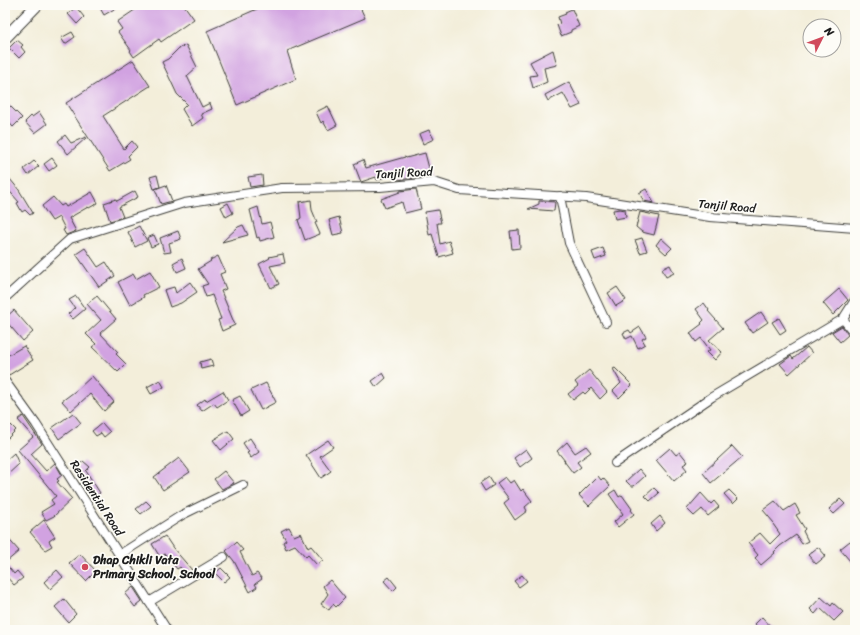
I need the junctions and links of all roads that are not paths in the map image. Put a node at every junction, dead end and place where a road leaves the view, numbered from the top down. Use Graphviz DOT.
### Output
graph roads {
  1 [pos="37,5"];
  2 [pos="5,38"];
  3 [pos="560,196"];
  4 [pos="855,228"];
  5 [pos="5,298"];
  6 [pos="855,300"];
  7 [pos="843,319"];
  8 [pos="606,322"];
  9 [pos="855,334"];
  10 [pos="5,381"];
  11 [pos="615,463"];
  12 [pos="243,485"];
  13 [pos="119,554"];
  14 [pos="224,557"];
  15 [pos="149,602"];
  16 [pos="167,630"];
  1 -- 2 [label="main road"];
  3 -- 4 [label="street, Tanjil Road"];
  3 -- 5 [label="street, Tanjil Road"];
  3 -- 8 [label="street"];
  6 -- 7 [label="street"];
  7 -- 9 [label="street"];
  7 -- 11 [label="street"];
  10 -- 13 [label="street, Residential Road"];
  12 -- 13 [label="street"];
  13 -- 15 [label="street, Residential Road"];
  14 -- 15 [label="street"];
  15 -- 16 [label="street, Residential Road"];
}
